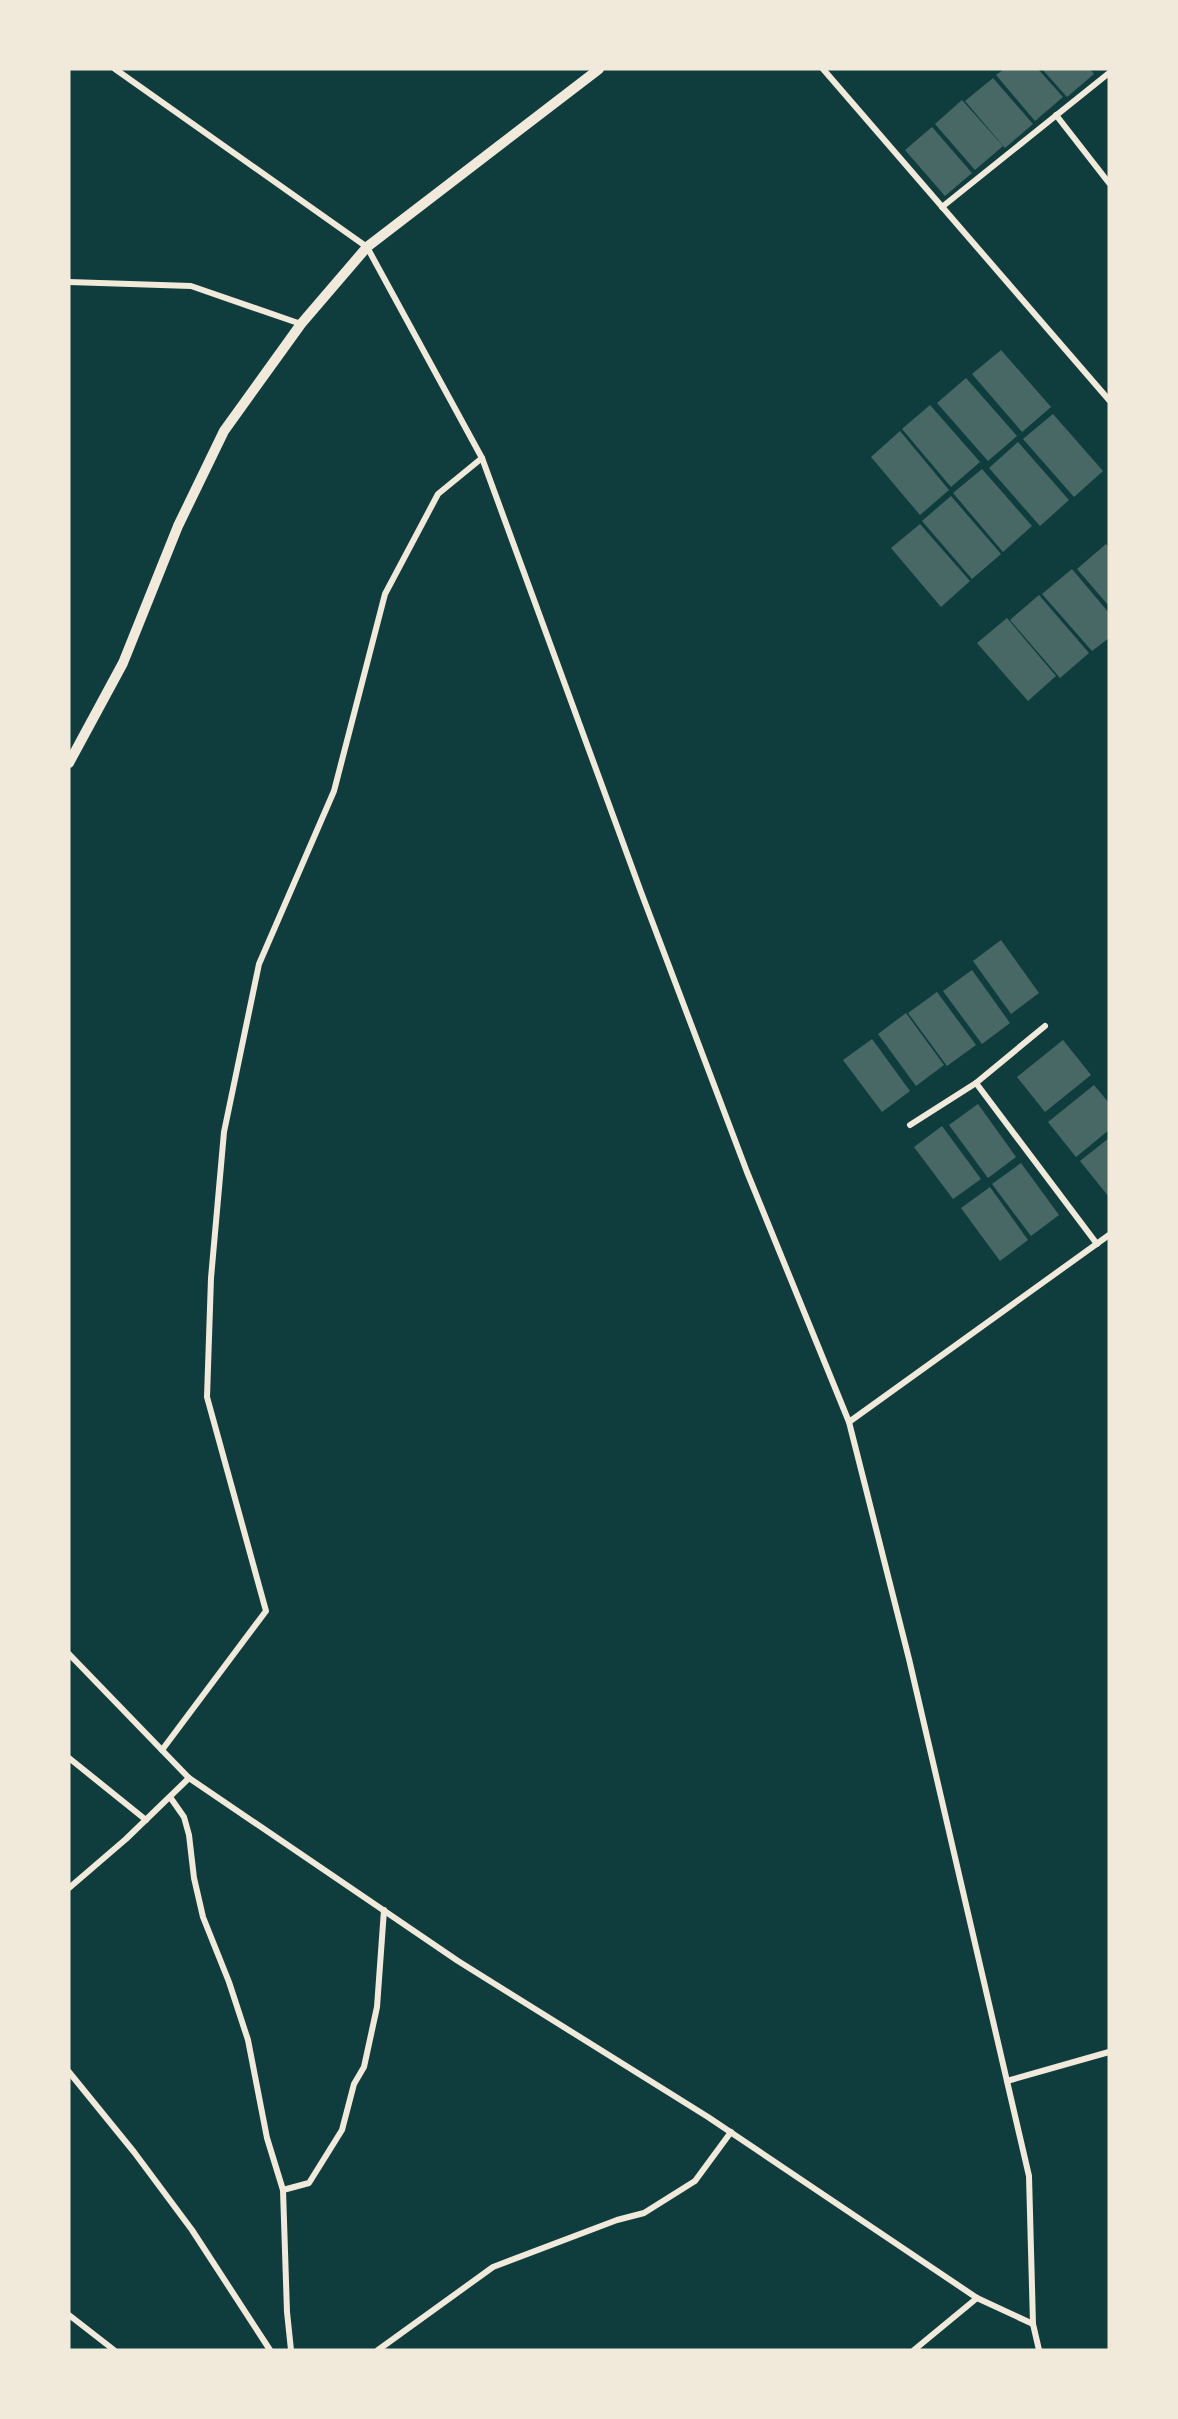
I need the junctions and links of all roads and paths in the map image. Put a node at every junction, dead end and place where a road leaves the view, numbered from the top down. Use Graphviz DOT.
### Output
graph roads {
  1 [pos="115,69"];
  2 [pos="599,69"];
  3 [pos="823,69"];
  4 [pos="1109,72"];
  5 [pos="1056,116"];
  6 [pos="1109,183"];
  7 [pos="942,207"];
  8 [pos="367,248"];
  9 [pos="69,282"];
  10 [pos="301,324"];
  11 [pos="1109,400"];
  12 [pos="482,458"];
  13 [pos="69,763"];
  14 [pos="1045,1026"];
  15 [pos="976,1083"];
  16 [pos="910,1125"];
  17 [pos="1109,1235"];
  18 [pos="1097,1244"];
  19 [pos="849,1422"];
  20 [pos="69,1654"];
  21 [pos="162,1750"];
  22 [pos="69,1758"];
  23 [pos="189,1778"];
  24 [pos="170,1797"];
  25 [pos="146,1820"];
  26 [pos="69,1888"];
  27 [pos="384,1910"];
  28 [pos="1109,2052"];
  29 [pos="69,2072"];
  30 [pos="1007,2081"];
  31 [pos="731,2132"];
  32 [pos="283,2190"];
  33 [pos="977,2298"];
  34 [pos="69,2315"];
  35 [pos="1033,2324"];
  36 [pos="114,2350"];
  37 [pos="270,2350"];
  38 [pos="291,2350"];
  39 [pos="378,2350"];
  40 [pos="914,2350"];
  41 [pos="1039,2350"];
  1 -- 8 [label="street"];
  2 -- 8 [label="street"];
  3 -- 7 [label="street"];
  4 -- 5 [label="street"];
  5 -- 6 [label="street"];
  5 -- 7 [label="street"];
  7 -- 11 [label="street"];
  8 -- 10 [label="street"];
  8 -- 12 [label="street"];
  9 -- 10 [label="street"];
  10 -- 13 [label="street"];
  12 -- 19 [label="street"];
  12 -- 21 [label="street"];
  14 -- 15 [label="street"];
  15 -- 16 [label="street"];
  15 -- 18 [label="street"];
  17 -- 18 [label="street"];
  18 -- 19 [label="street"];
  19 -- 30 [label="street"];
  20 -- 21 [label="street"];
  21 -- 23 [label="street"];
  22 -- 25 [label="street"];
  23 -- 24 [label="street"];
  23 -- 27 [label="street"];
  24 -- 25 [label="street"];
  24 -- 32 [label="street"];
  25 -- 26 [label="street"];
  27 -- 31 [label="street"];
  27 -- 32 [label="street"];
  28 -- 30 [label="street"];
  29 -- 37 [label="street"];
  30 -- 35 [label="street"];
  31 -- 33 [label="street"];
  31 -- 39 [label="street"];
  32 -- 38 [label="street"];
  33 -- 35 [label="street"];
  33 -- 40 [label="street"];
  34 -- 36 [label="street"];
  35 -- 41 [label="street"];
}
